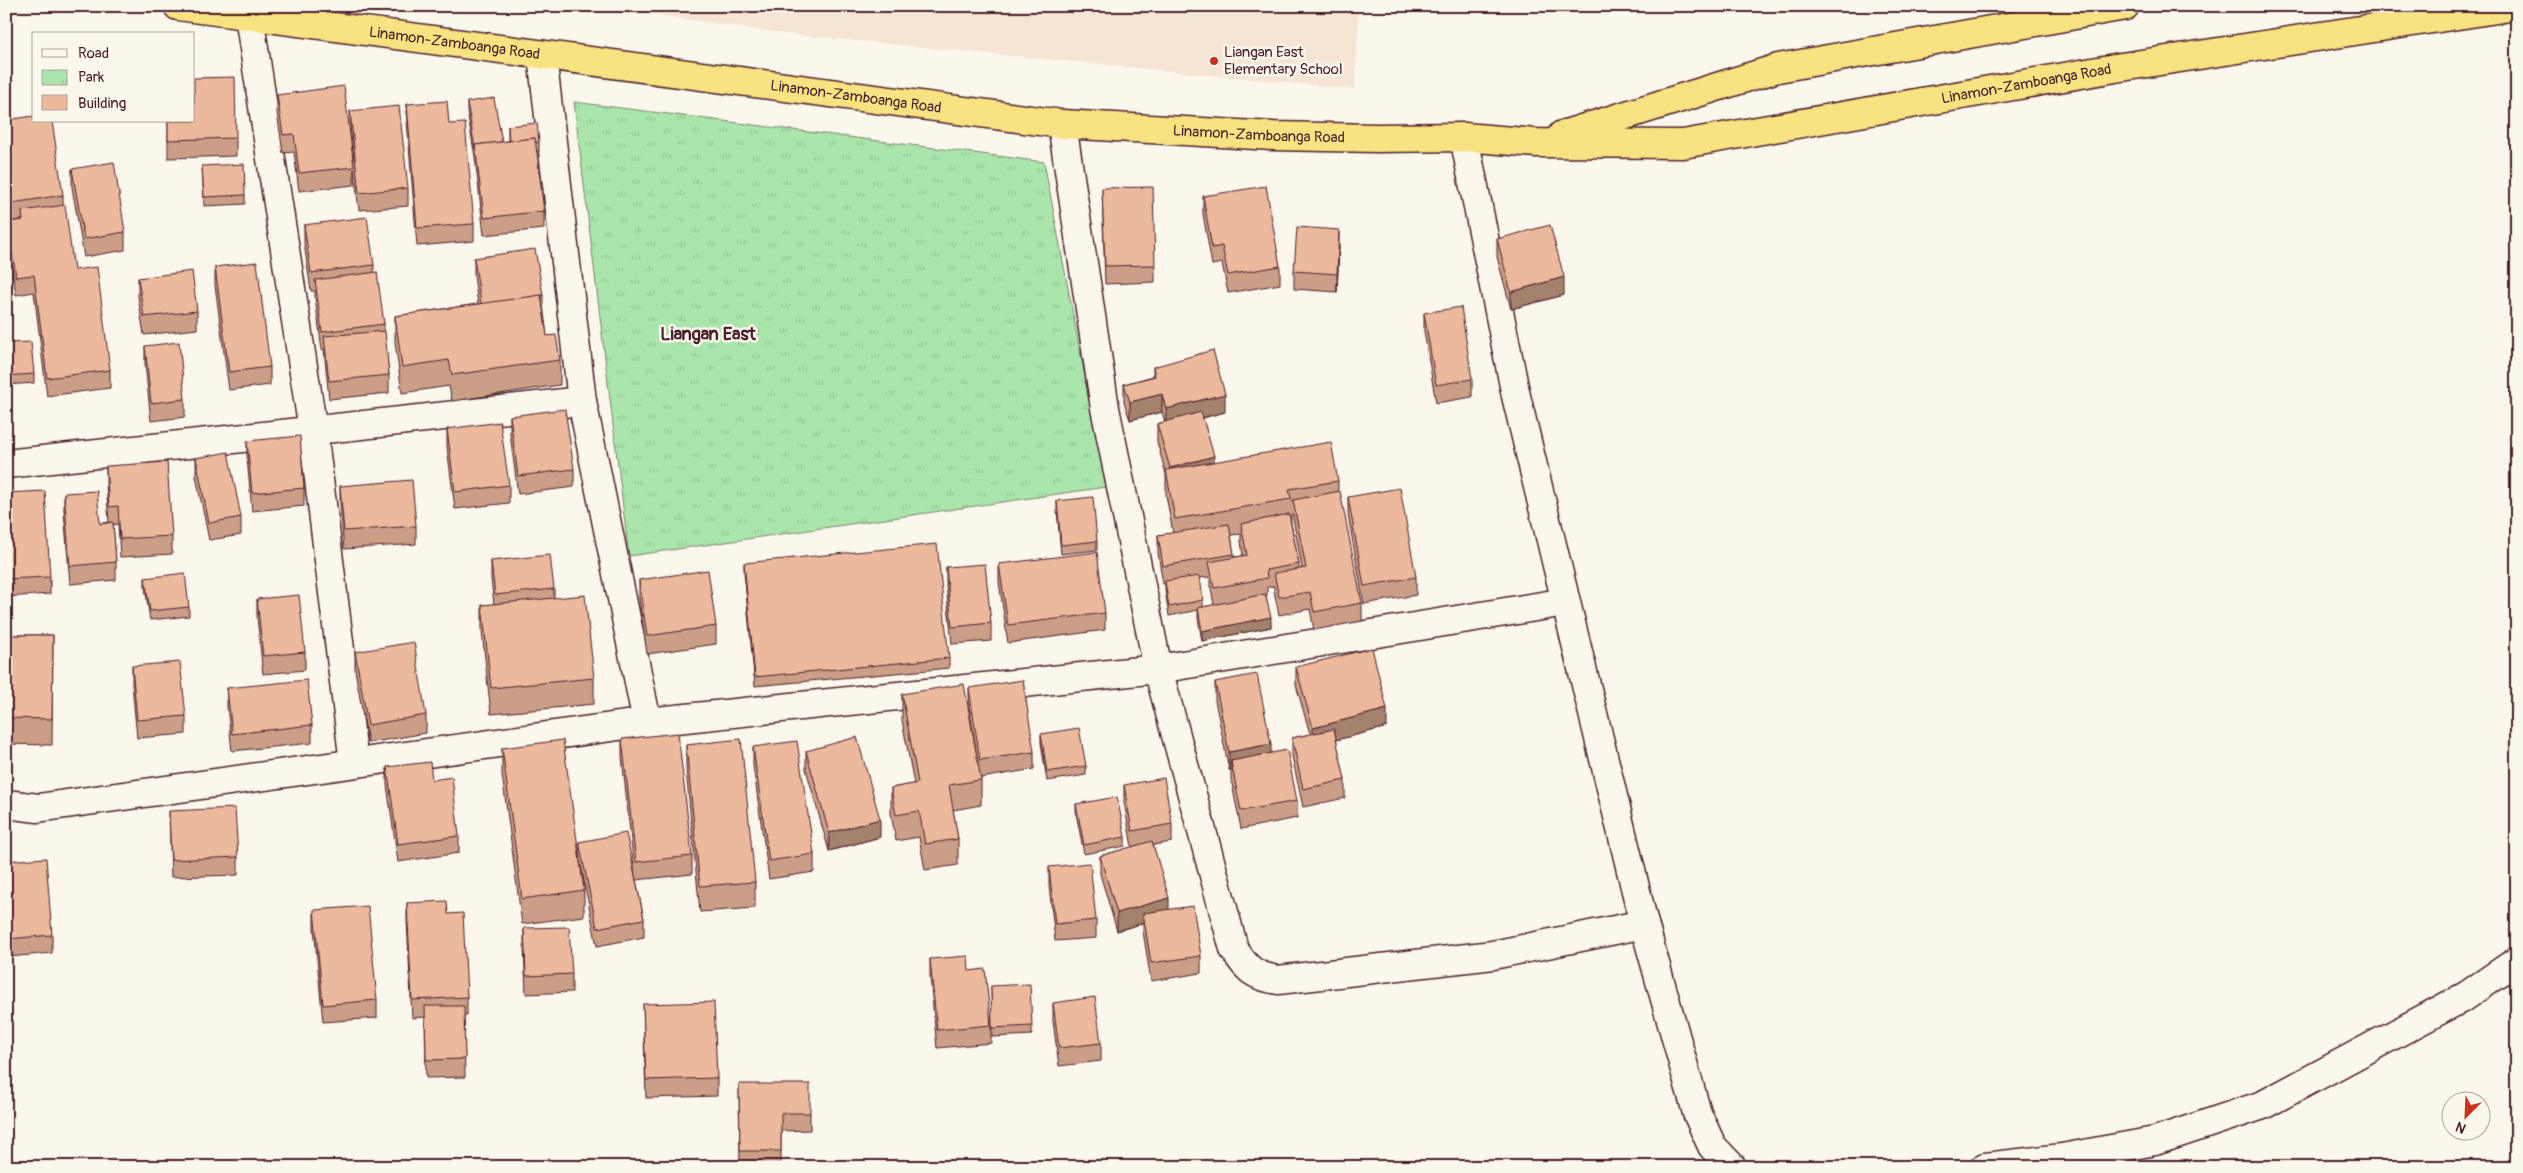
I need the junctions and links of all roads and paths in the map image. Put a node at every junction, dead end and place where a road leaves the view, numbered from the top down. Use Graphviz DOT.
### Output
graph roads {
  1 [pos="178,6"];
  2 [pos="2125,6"];
  3 [pos="2516,6"];
  4 [pos="249,16"];
  5 [pos="542,55"];
  6 [pos="1062,124"];
  7 [pos="1464,137"];
  8 [pos="1537,143"];
  9 [pos="582,401"];
  10 [pos="313,431"];
  11 [pos="6,464"];
  12 [pos="1566,602"];
  13 [pos="1158,669"];
  14 [pos="646,722"];
  15 [pos="354,763"];
  16 [pos="6,804"];
  17 [pos="1644,924"];
  18 [pos="2517,961"];
  19 [pos="1732,1167"];
  20 [pos="1985,1167"];
  1 -- 4 [label="highway, Linamon-Zamboanga Road"];
  2 -- 8 [label="highway, Linamon-Zamboanga Road"];
  3 -- 8 [label="highway, Linamon-Zamboanga Road"];
  4 -- 5 [label="highway, Linamon-Zamboanga Road"];
  4 -- 10 [label="street"];
  5 -- 6 [label="highway, Linamon-Zamboanga Road"];
  5 -- 9 [label="street"];
  6 -- 7 [label="highway, Linamon-Zamboanga Road"];
  6 -- 13 [label="street"];
  7 -- 8 [label="highway, Linamon-Zamboanga Road"];
  7 -- 12 [label="street"];
  9 -- 10 [label="street"];
  9 -- 14 [label="street"];
  10 -- 11 [label="street"];
  10 -- 15 [label="street"];
  12 -- 13 [label="street"];
  12 -- 17 [label="street"];
  13 -- 14 [label="street"];
  13 -- 17 [label="street"];
  14 -- 15 [label="street"];
  15 -- 16 [label="street"];
  17 -- 19 [label="street"];
  18 -- 20 [label="street"];
}
